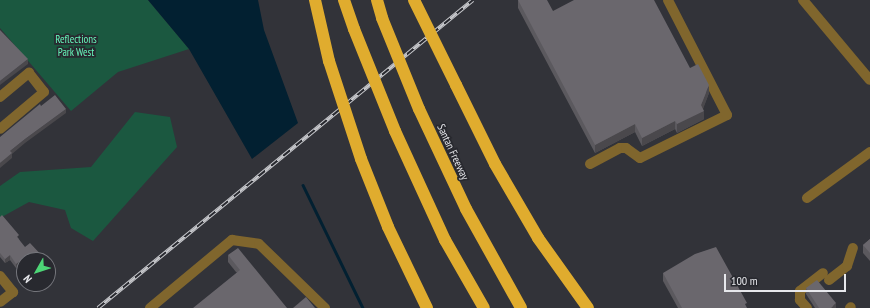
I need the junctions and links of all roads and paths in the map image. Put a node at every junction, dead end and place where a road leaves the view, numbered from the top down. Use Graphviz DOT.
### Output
graph roads {
  1 [pos="314,0"];
  2 [pos="344,0"];
  3 [pos="377,0"];
  4 [pos="414,0"];
  5 [pos="668,0"];
  6 [pos="803,0"];
  7 [pos="870,80"];
  8 [pos="0,98"];
  9 [pos="0,128"];
  10 [pos="870,152"];
  11 [pos="590,164"];
  12 [pos="807,198"];
  13 [pos="853,248"];
  14 [pos="0,276"];
  15 [pos="0,302"];
  16 [pos="150,308"];
  17 [pos="324,308"];
  18 [pos="427,308"];
  19 [pos="484,308"];
  20 [pos="521,308"];
  21 [pos="588,308"];
  22 [pos="807,308"];
  1 -- 18 [label="highway, bridge"];
  2 -- 19 [label="highway, bridge"];
  3 -- 20 [label="highway, Santan Freeway, bridge"];
  4 -- 21 [label="highway, bridge"];
  5 -- 11 [label="street"];
  6 -- 7 [label="street"];
  8 -- 9 [label="street"];
  10 -- 12 [label="street"];
  13 -- 22 [label="street"];
  14 -- 15 [label="street"];
  16 -- 17 [label="street"];
}
